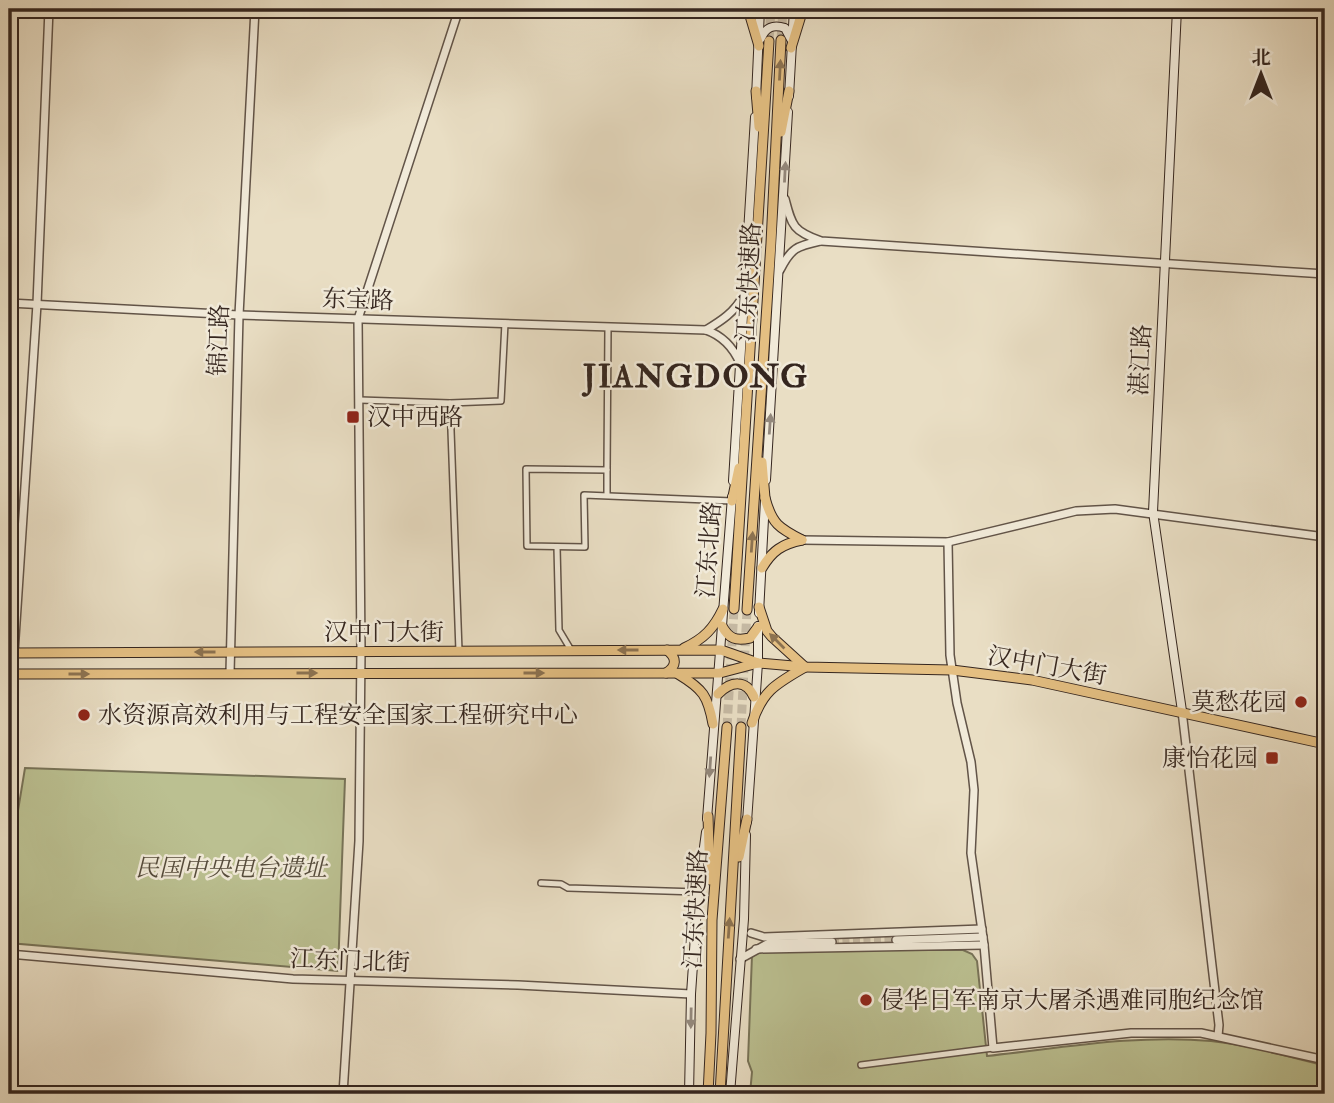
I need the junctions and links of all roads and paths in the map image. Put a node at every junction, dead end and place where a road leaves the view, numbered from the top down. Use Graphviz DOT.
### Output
graph roads {
  1 [pos="49,9"];
  2 [pos="255,9"];
  3 [pos="459,9"];
  4 [pos="748,9"];
  5 [pos="760,9"];
  6 [pos="794,9"];
  7 [pos="803,9"];
  8 [pos="1177,9"];
  9 [pos="781,40"];
  10 [pos="762,43"];
  11 [pos="792,45"];
  12 [pos="756,91"];
  13 [pos="789,92"];
  14 [pos="762,165"];
  15 [pos="775,165"];
  16 [pos="784,194"];
  17 [pos="821,241"];
  18 [pos="1165,265"];
  19 [pos="780,270"];
  20 [pos="1325,274"];
  21 [pos="746,290"];
  22 [pos="9,303"];
  23 [pos="37,304"];
  24 [pos="239,315"];
  25 [pos="358,319"];
  26 [pos="505,323"];
  27 [pos="608,327"];
  28 [pos="706,330"];
  29 [pos="740,363"];
  30 [pos="360,400"];
  31 [pos="450,403"];
  32 [pos="746,432"];
  33 [pos="759,433"];
  34 [pos="607,470"];
  35 [pos="607,495"];
  36 [pos="765,498"];
  37 [pos="732,501"];
  38 [pos="1153,512"];
  39 [pos="1325,537"];
  40 [pos="802,540"];
  41 [pos="948,542"];
  42 [pos="557,547"];
  43 [pos="761,568"];
  44 [pos="759,607"];
  45 [pos="729,609"];
  46 [pos="747,610"];
  47 [pos="722,626"];
  48 [pos="758,627"];
  49 [pos="571,650"];
  50 [pos="667,650"];
  51 [pos="678,650"];
  52 [pos="721,650"];
  53 [pos="361,651"];
  54 [pos="459,651"];
  55 [pos="231,652"];
  56 [pos="11,653"];
  57 [pos="758,663"];
  58 [pos="805,667"];
  59 [pos="952,670"];
  60 [pos="230,673"];
  61 [pos="361,673"];
  62 [pos="671,673"];
  63 [pos="720,673"];
  64 [pos="10,674"];
  65 [pos="9,688"];
  66 [pos="718,694"];
  67 [pos="754,697"];
  68 [pos="1182,712"];
  69 [pos="752,723"];
  70 [pos="713,724"];
  71 [pos="727,727"];
  72 [pos="741,727"];
  73 [pos="1325,744"];
  74 [pos="708,816"];
  75 [pos="747,819"];
  76 [pos="541,883"];
  77 [pos="732,889"];
  78 [pos="698,892"];
  79 [pos="744,919"];
  80 [pos="712,920"];
  81 [pos="890,932"];
  82 [pos="751,933"];
  83 [pos="856,933"];
  84 [pos="871,933"];
  85 [pos="838,934"];
  86 [pos="983,937"];
  87 [pos="769,943"];
  88 [pos="893,943"];
  89 [pos="834,945"];
  90 [pos="855,947"];
  91 [pos="872,947"];
  92 [pos="756,949"];
  93 [pos="9,954"];
  94 [pos="740,959"];
  95 [pos="350,981"];
  96 [pos="691,994"];
  97 [pos="1218,1036"];
  98 [pos="993,1048"];
  99 [pos="1325,1060"];
  100 [pos="861,1065"];
  101 [pos="343,1094"];
  102 [pos="689,1094"];
  103 [pos="708,1094"];
  104 [pos="720,1094"];
  105 [pos="730,1094"];
  1 -- 23 [label="street"];
  2 -- 24 [label="street, 锦江路"];
  3 -- 25 [label="street"];
  4 -- 10 [label="main road, 江东快速路"];
  5 -- 10 [label="main road, 江东北路"];
  6 -- 11 [label="main road"];
  7 -- 11 [label="main road"];
  8 -- 18 [label="main road, 湛江路"];
  15 -- 9 [label="main road, 江东快速路, one-way"];
  10 -- 11 [label="main road"];
  10 -- 12 [label="main road, 江东北路"];
  10 -- 14 [label="main road, 江东快速路"];
  11 -- 13 [label="main road"];
  12 -- 14 [label="main road"];
  12 -- 21 [label="main road, 江东北路"];
  13 -- 15 [label="main road"];
  16 -- 13 [label="main road, one-way"];
  14 -- 32 [label="main road, 江东快速路"];
  15 -- 33 [label="main road, 江东快速路"];
  16 -- 17 [label="street"];
  16 -- 19 [label="main road"];
  17 -- 18 [label="street"];
  17 -- 19 [label="street"];
  18 -- 20 [label="street"];
  18 -- 38 [label="main road, 湛江路"];
  36 -- 19 [label="main road, one-way"];
  21 -- 28 [label="street"];
  21 -- 29 [label="main road, 江东北路"];
  22 -- 23 [label="street, 东宝路"];
  23 -- 24 [label="street, 东宝路"];
  23 -- 56 [label="street"];
  24 -- 25 [label="street, 东宝路"];
  24 -- 55 [label="street, 锦江路"];
  25 -- 26 [label="street, 东宝路"];
  25 -- 30 [label="street"];
  26 -- 27 [label="street, 东宝路"];
  26 -- 31 [label="street"];
  27 -- 28 [label="street, 东宝路"];
  27 -- 34 [label="street"];
  28 -- 29 [label="street"];
  29 -- 37 [label="main road, 江东北路"];
  30 -- 31 [label="street"];
  30 -- 53 [label="street"];
  31 -- 54 [label="street"];
  32 -- 37 [label="main road"];
  32 -- 45 [label="main road, 江东快速路"];
  33 -- 36 [label="main road"];
  46 -- 33 [label="main road, 江东快速路, one-way"];
  34 -- 35 [label="street"];
  34 -- 42 [label="street"];
  35 -- 37 [label="street"];
  35 -- 42 [label="street"];
  36 -- 40 [label="main road"];
  36 -- 43 [label="main road"];
  37 -- 45 [label="main road, 江东北路"];
  38 -- 39 [label="street"];
  38 -- 41 [label="street"];
  38 -- 68 [label="main road, 湛江路"];
  40 -- 41 [label="street"];
  40 -- 43 [label="main road"];
  41 -- 59 [label="street"];
  42 -- 49 [label="street"];
  43 -- 44 [label="main road"];
  44 -- 48 [label="main road"];
  58 -- 44 [label="main road, one-way"];
  45 -- 47 [label="main road, 江东北路"];
  45 -- 51 [label="main road"];
  47 -- 48 [label="main road"];
  47 -- 52 [label="main road, 江东北路"];
  48 -- 57 [label="main road"];
  50 -- 49 [label="main road, 汉中门大街, one-way"];
  49 -- 54 [label="main road, 汉中门大街"];
  50 -- 51 [label="main road, 汉中门大街"];
  50 -- 62 [label="main road"];
  51 -- 52 [label="main road, 汉中门大街"];
  52 -- 57 [label="main road, 汉中门大街"];
  52 -- 63 [label="main road, 江东北路"];
  53 -- 54 [label="main road, 汉中门大街"];
  53 -- 55 [label="main road, 汉中门大街"];
  53 -- 61 [label="street"];
  55 -- 56 [label="main road, 汉中门大街, one-way"];
  55 -- 60 [label="street, 锦江路"];
  56 -- 64 [label="street"];
  57 -- 58 [label="main road, 汉中门大街"];
  57 -- 63 [label="main road, 汉中门大街"];
  57 -- 67 [label="main road"];
  58 -- 59 [label="main road, 汉中门大街"];
  58 -- 69 [label="main road"];
  59 -- 68 [label="main road, 汉中门大街"];
  59 -- 86 [label="street"];
  60 -- 61 [label="main road, 汉中门大街, one-way"];
  64 -- 60 [label="main road, 汉中门大街, one-way"];
  61 -- 62 [label="main road, 汉中门大街, one-way"];
  61 -- 95 [label="street"];
  62 -- 63 [label="main road, 汉中门大街"];
  62 -- 70 [label="main road"];
  63 -- 66 [label="main road, 江东北路"];
  64 -- 65 [label="street"];
  66 -- 67 [label="main road"];
  66 -- 70 [label="main road, 江东北路"];
  67 -- 69 [label="main road"];
  68 -- 73 [label="main road, 汉中门大街"];
  68 -- 97 [label="street"];
  69 -- 75 [label="main road"];
  70 -- 74 [label="main road, 江东北路, one-way"];
  71 -- 80 [label="main road, 江东快速路"];
  72 -- 77 [label="main road, 江东快速路"];
  74 -- 78 [label="main road, 江东北路"];
  74 -- 80 [label="main road"];
  75 -- 77 [label="main road"];
  75 -- 79 [label="main road"];
  76 -- 78 [label="street"];
  104 -- 77 [label="main road, 江东快速路, one-way"];
  78 -- 96 [label="main road, 江东北路"];
  79 -- 82 [label="street"];
  79 -- 94 [label="main road"];
  80 -- 103 [label="main road, 江东快速路"];
  81 -- 84 [label="street"];
  81 -- 86 [label="street"];
  81 -- 88 [label="street"];
  82 -- 85 [label="street"];
  82 -- 87 [label="street"];
  83 -- 84 [label="street"];
  83 -- 85 [label="street"];
  83 -- 90 [label="street"];
  84 -- 91 [label="street"];
  85 -- 89 [label="street"];
  86 -- 88 [label="street"];
  86 -- 98 [label="street"];
  87 -- 89 [label="street"];
  87 -- 92 [label="street"];
  88 -- 91 [label="street"];
  89 -- 90 [label="street"];
  89 -- 92 [label="street"];
  90 -- 91 [label="street"];
  92 -- 94 [label="street"];
  93 -- 95 [label="street, 江东门北街"];
  94 -- 105 [label="main road"];
  95 -- 96 [label="street, 江东门北街"];
  95 -- 101 [label="street"];
  96 -- 102 [label="main road, 江东北路, one-way"];
  97 -- 98 [label="street"];
  97 -- 99 [label="street"];
  98 -- 100 [label="street"];
}
